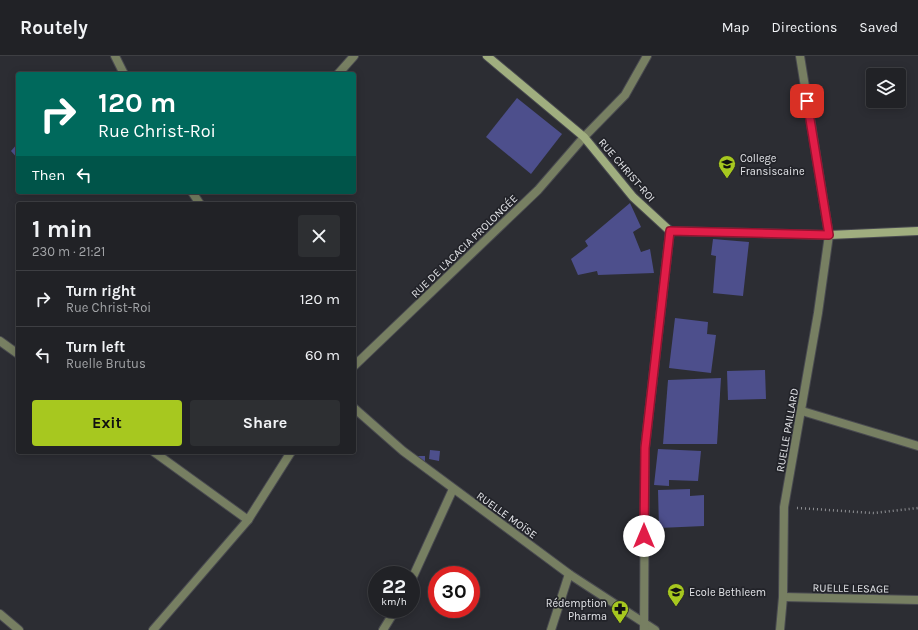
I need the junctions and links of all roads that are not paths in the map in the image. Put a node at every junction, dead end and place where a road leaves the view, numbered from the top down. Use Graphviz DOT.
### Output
graph roads {
  1 [pos="115,56"];
  2 [pos="354,56"];
  3 [pos="487,56"];
  4 [pos="647,56"];
  5 [pos="800,56"];
  6 [pos="123,72"];
  7 [pos="340,72"];
  8 [pos="584,137"];
  9 [pos="670,231"];
  10 [pos="918,231"];
  11 [pos="829,235"];
  12 [pos="0,341"];
  13 [pos="16,353"];
  14 [pos="356,364"];
  15 [pos="356,410"];
  16 [pos="802,411"];
  17 [pos="918,446"];
  18 [pos="157,454"];
  19 [pos="290,454"];
  20 [pos="453,489"];
  21 [pos="248,520"];
  22 [pos="418,566"];
  23 [pos="569,574"];
  24 [pos="784,597"];
  25 [pos="918,600"];
  26 [pos="0,614"];
  27 [pos="390,618"];
  28 [pos="644,627"];
  29 [pos="19,630"];
  30 [pos="153,630"];
  31 [pos="383,630"];
  32 [pos="551,630"];
  33 [pos="655,630"];
  34 [pos="780,630"];
  1 -- 6 [label="street"];
  2 -- 7 [label="street"];
  3 -- 8 [label="street, RUE CHRIST-ROI"];
  4 -- 8 [label="street, RUE DE L'ACACIA PROLONGÉE"];
  5 -- 11 [label="street, RUELLE PAILLARD"];
  8 -- 9 [label="street, RUE CHRIST-ROI"];
  8 -- 14 [label="street, RUE DE L'ACACIA PROLONGÉE"];
  9 -- 11 [label="street"];
  9 -- 28 [label="street"];
  10 -- 11 [label="street"];
  11 -- 16 [label="street, RUELLE PAILLARD"];
  12 -- 13 [label="street"];
  15 -- 20 [label="street, RUELLE MOÏSE"];
  16 -- 17 [label="street"];
  16 -- 24 [label="street, RUELLE PAILLARD"];
  18 -- 21 [label="street"];
  19 -- 21 [label="street"];
  20 -- 22 [label="street"];
  20 -- 23 [label="street, RUELLE MOÏSE"];
  21 -- 30 [label="street"];
  23 -- 28 [label="street, RUELLE MOÏSE"];
  23 -- 32 [label="street"];
  24 -- 25 [label="street, RUELLE LESAGE"];
  24 -- 34 [label="street, RUELLE PAILLARD"];
  26 -- 29 [label="street"];
  27 -- 31 [label="street"];
  28 -- 33 [label="street, RUELLE MOÏSE"];
}
